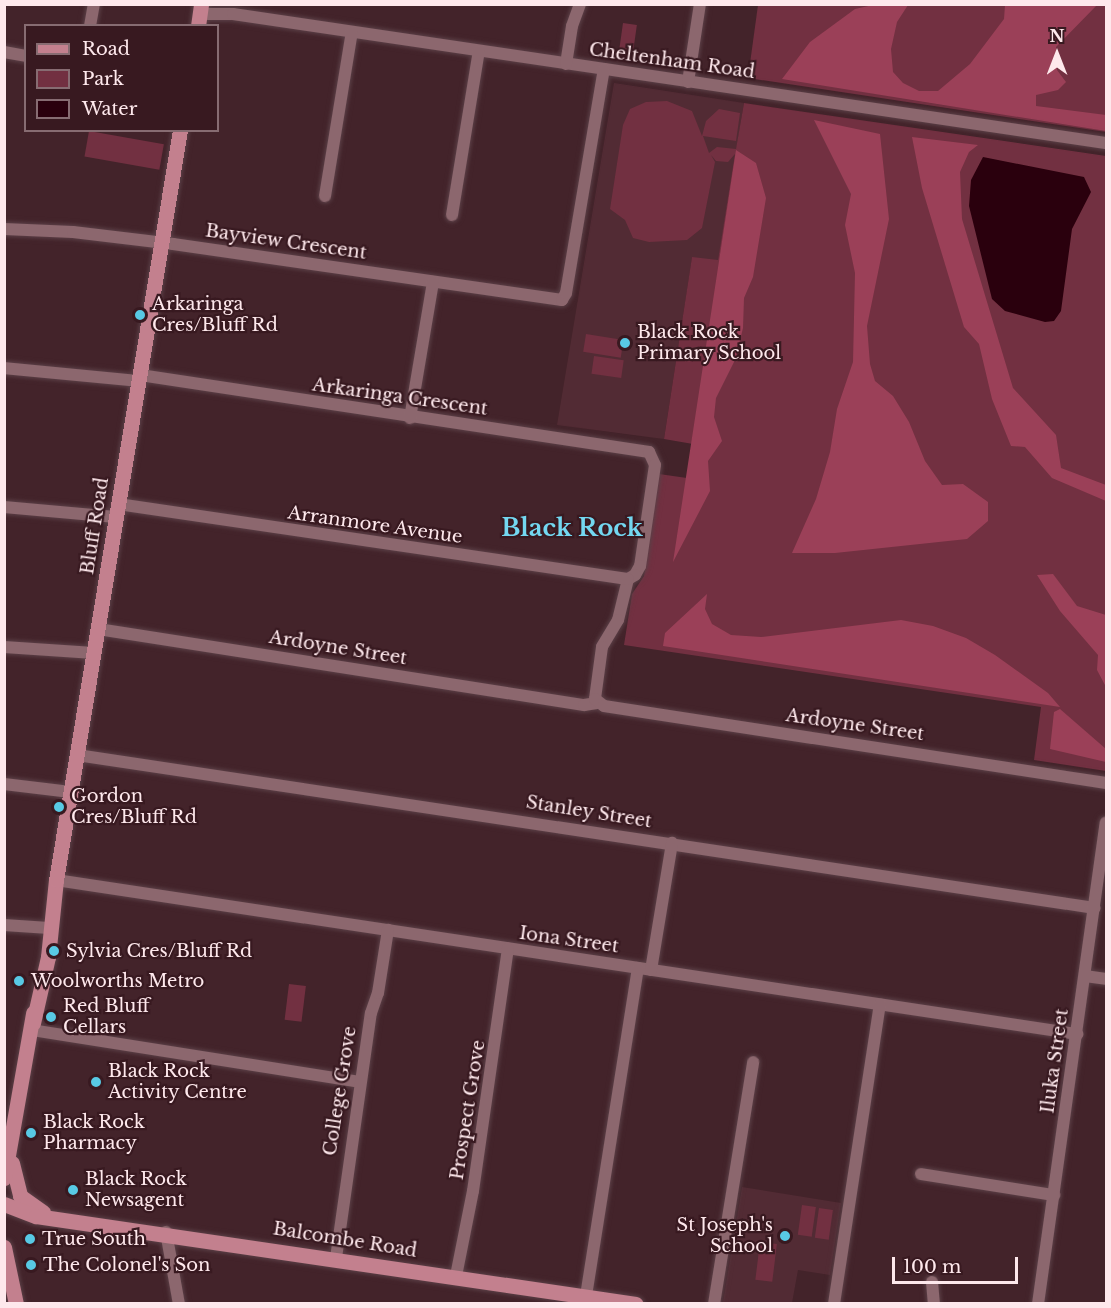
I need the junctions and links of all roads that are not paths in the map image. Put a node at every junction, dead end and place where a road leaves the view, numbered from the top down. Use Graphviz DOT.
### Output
graph roads {
  1 [pos="94,4"];
  2 [pos="580,4"];
  3 [pos="700,4"];
  4 [pos="200,12"];
  5 [pos="90,24"];
  6 [pos="352,32"];
  7 [pos="479,51"];
  8 [pos="4,52"];
  9 [pos="24,56"];
  10 [pos="566,64"];
  11 [pos="604,69"];
  12 [pos="688,82"];
  13 [pos="180,132"];
  14 [pos="1107,143"];
  15 [pos="325,196"];
  16 [pos="452,215"];
  17 [pos="4,229"];
  18 [pos="162,243"];
  19 [pos="433,282"];
  20 [pos="4,368"];
  21 [pos="139,378"];
  22 [pos="410,418"];
  23 [pos="4,507"];
  24 [pos="117,511"];
  25 [pos="624,578"];
  26 [pos="98,629"];
  27 [pos="4,646"];
  28 [pos="94,653"];
  29 [pos="596,701"];
  30 [pos="77,754"];
  31 [pos="1107,783"];
  32 [pos="4,784"];
  33 [pos="71,792"];
  34 [pos="1107,823"];
  35 [pos="672,843"];
  36 [pos="56,880"];
  37 [pos="1095,908"];
  38 [pos="4,925"];
  39 [pos="49,928"];
  40 [pos="388,930"];
  41 [pos="508,949"];
  42 [pos="638,968"];
  43 [pos="651,970"];
  44 [pos="1085,976"];
  45 [pos="1107,979"];
  46 [pos="880,1005"];
  47 [pos="32,1027"];
  48 [pos="1077,1034"];
  49 [pos="753,1062"];
  50 [pos="360,1082"];
  51 [pos="11,1157"];
  52 [pos="921,1174"];
  53 [pos="4,1178"];
  54 [pos="1054,1195"];
  55 [pos="11,1201"];
  56 [pos="166,1232"];
  57 [pos="4,1247"];
  58 [pos="336,1258"];
  59 [pos="456,1276"];
  60 [pos="8,1278"];
  61 [pos="932,1282"];
  62 [pos="586,1296"];
  63 [pos="631,1303"];
  64 [pos="16,1304"];
  65 [pos="179,1304"];
  66 [pos="714,1304"];
  67 [pos="834,1304"];
  68 [pos="934,1304"];
  69 [pos="1038,1304"];
  1 -- 5 [label="street"];
  2 -- 10 [label="street"];
  3 -- 12 [label="street"];
  4 -- 6 [label="street, Cheltenham Road"];
  6 -- 7 [label="street, Cheltenham Road"];
  6 -- 15 [label="street"];
  7 -- 10 [label="street, Cheltenham Road"];
  7 -- 16 [label="street"];
  8 -- 9 [label="street"];
  10 -- 11 [label="street, Cheltenham Road"];
  11 -- 12 [label="street, Cheltenham Road"];
  11 -- 19 [label="street, Bayview Crescent"];
  12 -- 14 [label="street, Cheltenham Road"];
  13 -- 18 [label="main road, Bluff Road"];
  17 -- 18 [label="street, Bayview Crescent"];
  18 -- 19 [label="street, Bayview Crescent"];
  18 -- 21 [label="main road, Bluff Road"];
  19 -- 22 [label="street"];
  20 -- 21 [label="street, Arkaringa Crescent"];
  21 -- 22 [label="street, Arkaringa Crescent"];
  21 -- 24 [label="main road, Bluff Road"];
  22 -- 25 [label="street, Arkaringa Crescent"];
  23 -- 24 [label="street, Arranmore Avenue"];
  24 -- 25 [label="street, Arranmore Avenue"];
  24 -- 26 [label="main road, Bluff Road"];
  25 -- 29 [label="street"];
  26 -- 28 [label="main road, Bluff Road"];
  26 -- 29 [label="street, Ardoyne Street"];
  27 -- 28 [label="street"];
  28 -- 30 [label="main road, Bluff Road"];
  29 -- 31 [label="street, Ardoyne Street"];
  30 -- 33 [label="main road, Bluff Road"];
  30 -- 35 [label="street, Stanley Street"];
  32 -- 33 [label="street"];
  33 -- 36 [label="main road, Bluff Road"];
  34 -- 37 [label="street, Iluka Street"];
  35 -- 37 [label="street, Stanley Street"];
  35 -- 43 [label="street"];
  36 -- 39 [label="main road, Bluff Road"];
  36 -- 40 [label="street, Iona Street"];
  37 -- 44 [label="street, Iluka Street"];
  38 -- 39 [label="street"];
  39 -- 47 [label="main road, Bluff Road"];
  40 -- 41 [label="street, Iona Street"];
  40 -- 50 [label="street, College Grove"];
  41 -- 42 [label="street, Iona Street"];
  41 -- 59 [label="street, Prospect Grove"];
  42 -- 43 [label="street, Iona Street"];
  42 -- 62 [label="street"];
  43 -- 46 [label="street, Iona Street"];
  44 -- 45 [label="street"];
  44 -- 48 [label="street, Iluka Street"];
  46 -- 48 [label="street, Iona Street"];
  46 -- 67 [label="street"];
  47 -- 50 [label="street"];
  47 -- 51 [label="main road, Bluff Road"];
  48 -- 54 [label="street, Iluka Street"];
  49 -- 66 [label="street"];
  50 -- 58 [label="street, College Grove"];
  51 -- 53 [label="main road, Bluff Road"];
  51 -- 55 [label="main road, Bluff Road"];
  52 -- 54 [label="street"];
  54 -- 69 [label="street, Iluka Street"];
  55 -- 56 [label="main road, Balcombe Road"];
  56 -- 58 [label="main road, Balcombe Road"];
  56 -- 65 [label="street"];
  57 -- 60 [label="main road"];
  58 -- 59 [label="main road, Balcombe Road"];
  59 -- 62 [label="main road, Balcombe Road"];
  60 -- 64 [label="main road"];
  61 -- 68 [label="street"];
  62 -- 63 [label="main road, Balcombe Road"];
}
